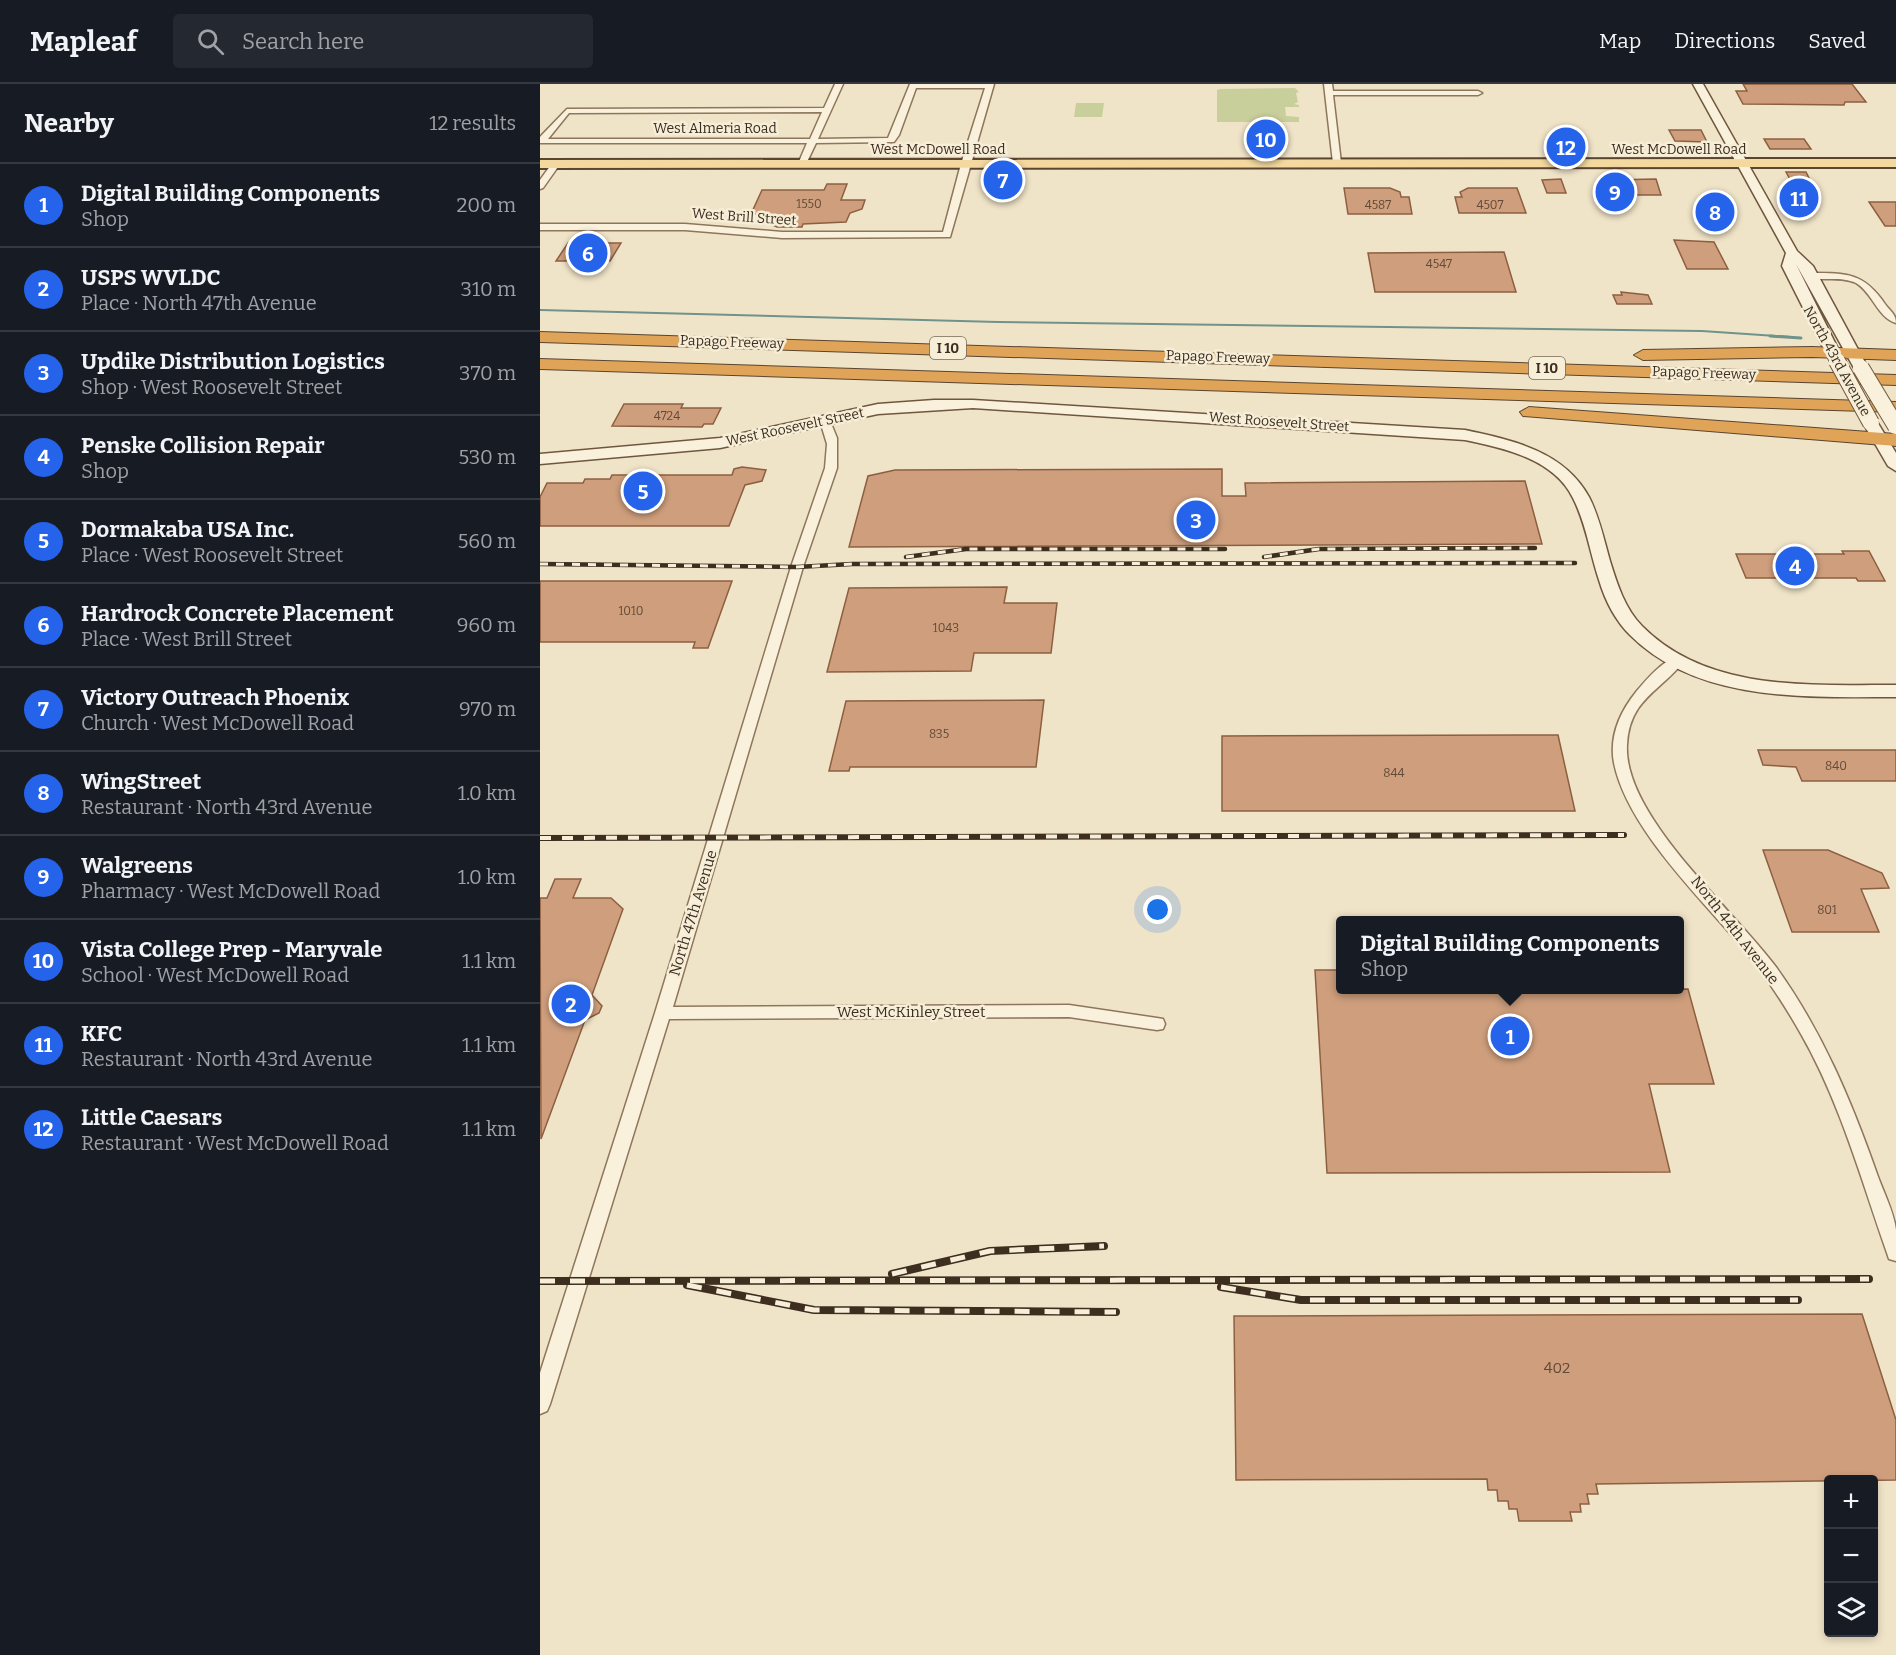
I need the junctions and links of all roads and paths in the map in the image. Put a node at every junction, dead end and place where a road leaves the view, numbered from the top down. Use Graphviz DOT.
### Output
graph roads {
  1 [pos="839,84"];
  2 [pos="1698,84"];
  3 [pos="914,85"];
  4 [pos="990,85"];
  5 [pos="1328,88"];
  6 [pos="1478,93"];
  7 [pos="827,111"];
  8 [pos="540,141"];
  9 [pos="813,141"];
  10 [pos="1337,163"];
  11 [pos="1743,163"];
  12 [pos="1896,163"];
  13 [pos="540,164"];
  14 [pos="556,164"];
  15 [pos="802,164"];
  16 [pos="965,164"];
  17 [pos="540,186"];
  18 [pos="540,227"];
  19 [pos="1790,259"];
  20 [pos="1809,271"];
  21 [pos="1896,320"];
  22 [pos="540,330"];
  23 [pos="540,337"];
  24 [pos="697,341"];
  25 [pos="1896,355"];
  26 [pos="1199,356"];
  27 [pos="1835,358"];
  28 [pos="1857,358"];
  29 [pos="540,367"];
  30 [pos="1896,380"];
  31 [pos="1152,385"];
  32 [pos="1896,407"];
  33 [pos="825,421"];
  34 [pos="1896,426"];
  35 [pos="1883,434"];
  36 [pos="540,459"];
  37 [pos="1896,466"];
  38 [pos="1677,661"];
  39 [pos="1896,691"];
  40 [pos="663,1013"];
  41 [pos="1158,1024"];
  42 [pos="1896,1253"];
  43 [pos="540,1404"];
  1 -- 7 [label="street"];
  2 -- 11 [label="street, North 43rd Avenue"];
  3 -- 4 [label="street"];
  3 -- 9 [label="street, West Almeria Road"];
  4 -- 16 [label="street"];
  5 -- 6 [label="street"];
  5 -- 10 [label="street"];
  7 -- 8 [label="street"];
  7 -- 9 [label="street"];
  8 -- 9 [label="street, West Almeria Road"];
  9 -- 15 [label="street"];
  10 -- 11 [label="main road, West McDowell Road"];
  10 -- 16 [label="main road, West McDowell Road"];
  11 -- 12 [label="main road, West McDowell Road"];
  11 -- 19 [label="street, North 43rd Avenue"];
  13 -- 14 [label="main road, West McDowell Road"];
  14 -- 15 [label="main road, West McDowell Road"];
  14 -- 17 [label="street"];
  15 -- 16 [label="main road, West McDowell Road"];
  16 -- 18 [label="street, West Brill Street"];
  19 -- 20 [label="street, North 43rd Avenue"];
  19 -- 27 [label="street, North 43rd Avenue"];
  20 -- 21 [label="street"];
  20 -- 28 [label="street, North 43rd Avenue"];
  22 -- 24 [label="highway"];
  23 -- 24 [label="highway, Papago Freeway / I 10"];
  24 -- 26 [label="highway, Papago Freeway / I 10"];
  25 -- 28 [label="highway"];
  26 -- 27 [label="highway"];
  26 -- 30 [label="highway, Papago Freeway / I 10"];
  27 -- 28 [label="highway"];
  27 -- 35 [label="street, North 43rd Avenue, bridge"];
  28 -- 34 [label="street, North 43rd Avenue, bridge"];
  29 -- 31 [label="highway, Papago Freeway / I 10"];
  31 -- 32 [label="highway, Papago Freeway / I 10"];
  31 -- 35 [label="highway"];
  33 -- 36 [label="street, West Roosevelt Street"];
  33 -- 38 [label="street, West Roosevelt Street"];
  33 -- 40 [label="street, North 47th Avenue"];
  35 -- 37 [label="street, North 43rd Avenue"];
  38 -- 39 [label="street, West Roosevelt Street"];
  38 -- 42 [label="street, North 44th Avenue"];
  40 -- 41 [label="street, West McKinley Street"];
  40 -- 43 [label="street, North 47th Avenue"];
}
